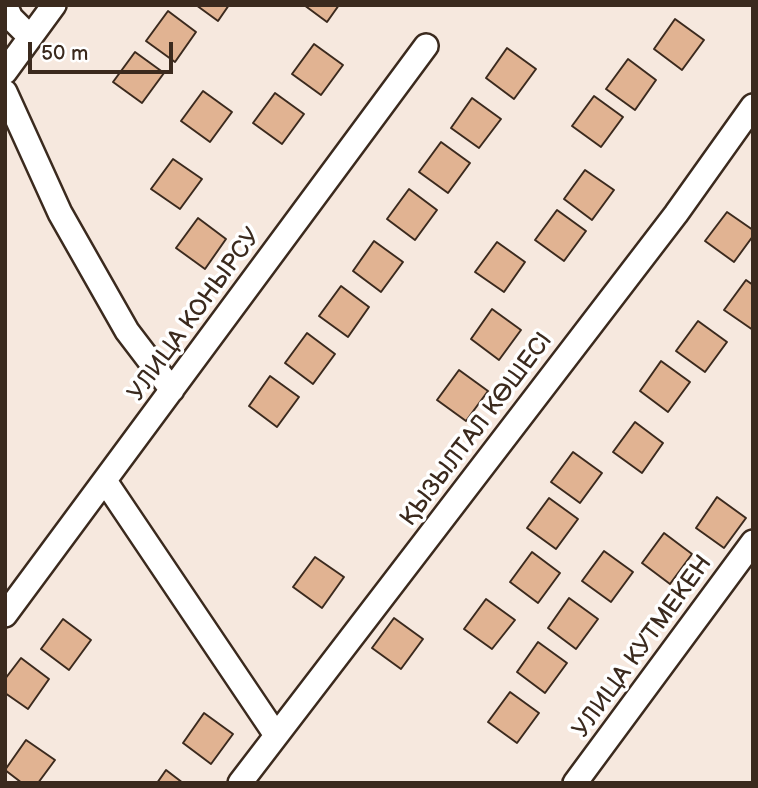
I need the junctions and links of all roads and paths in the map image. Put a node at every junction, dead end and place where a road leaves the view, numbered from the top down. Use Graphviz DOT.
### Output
graph roads {
  1 [pos="5,5"];
  2 [pos="54,5"];
  3 [pos="30,37"];
  4 [pos="426,46"];
  5 [pos="5,72"];
  6 [pos="5,92"];
  7 [pos="753,106"];
  8 [pos="172,390"];
  9 [pos="104,481"];
  10 [pos="753,542"];
  11 [pos="7,610"];
  12 [pos="276,735"];
  13 [pos="240,783"];
  14 [pos="575,783"];
  1 -- 3 [label="street"];
  2 -- 3 [label="street"];
  3 -- 5 [label="street"];
  4 -- 8 [label="street, УЛИЦА КОНЫРСУ"];
  6 -- 8 [label="street"];
  7 -- 12 [label="street, ҚЫЗЫЛТАЛ КӨШЕСІ"];
  8 -- 9 [label="street, УЛИЦА КОНЫРСУ"];
  9 -- 11 [label="street, УЛИЦА КОНЫРСУ"];
  9 -- 12 [label="street"];
  10 -- 14 [label="street, УЛИЦА КУТМЕКЕН"];
  12 -- 13 [label="street, ҚЫЗЫЛТАЛ КӨШЕСІ"];
}
